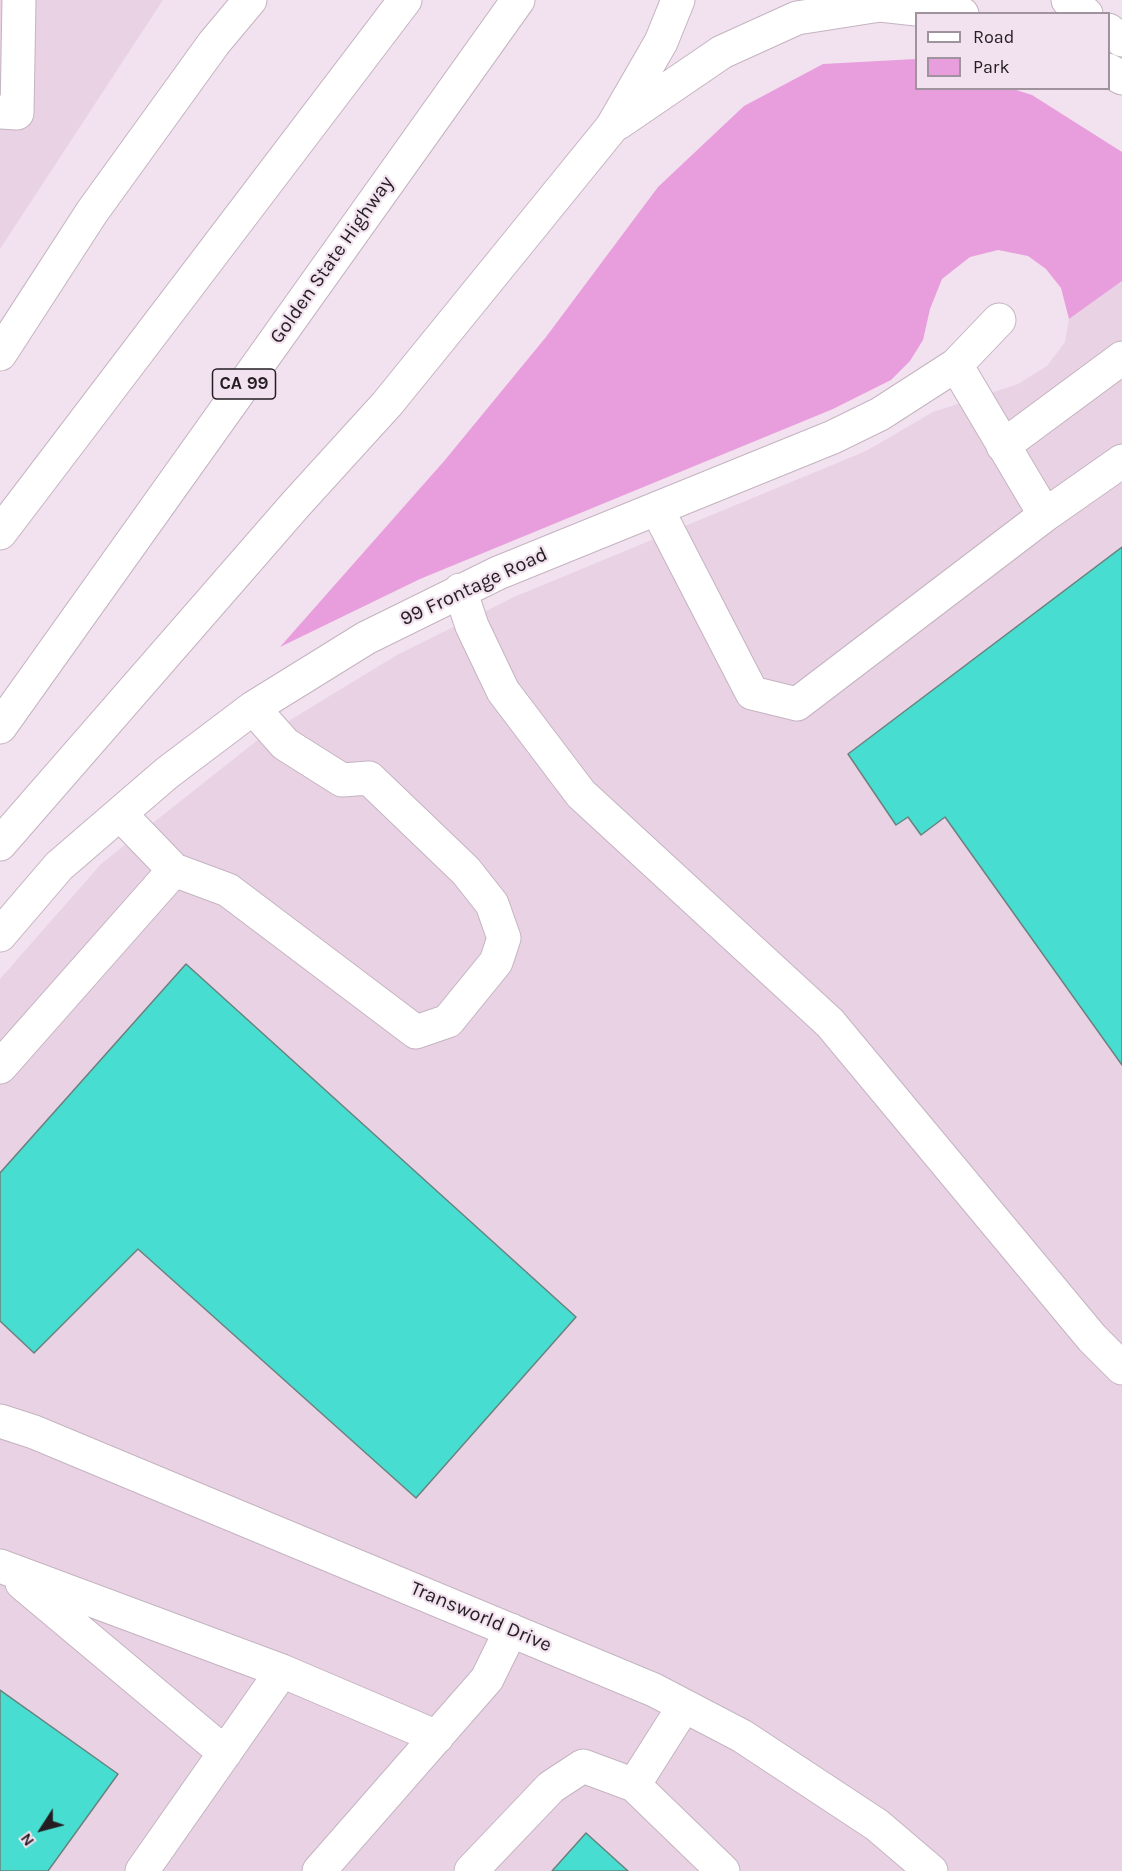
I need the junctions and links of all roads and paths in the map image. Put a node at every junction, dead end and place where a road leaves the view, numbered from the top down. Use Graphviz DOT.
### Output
graph roads {
  1 [pos="19,0"];
  2 [pos="241,0"];
  3 [pos="250,0"];
  4 [pos="405,0"];
  5 [pos="519,0"];
  6 [pos="678,0"];
  7 [pos="1068,0"];
  8 [pos="944,12"];
  9 [pos="1083,12"];
  10 [pos="214,43"];
  11 [pos="0,112"];
  12 [pos="612,127"];
  13 [pos="999,320"];
  14 [pos="0,354"];
  15 [pos="1122,358"];
  16 [pos="956,365"];
  17 [pos="1003,446"];
  18 [pos="1122,461"];
  19 [pos="657,509"];
  20 [pos="1045,515"];
  21 [pos="0,533"];
  22 [pos="460,590"];
  23 [pos="253,708"];
  24 [pos="0,727"];
  25 [pos="120,814"];
  26 [pos="0,844"];
  27 [pos="174,870"];
  28 [pos="0,935"];
  29 [pos="0,1067"];
  30 [pos="1122,1368"];
  31 [pos="0,1421"];
  32 [pos="2,1567"];
  33 [pos="511,1630"];
  34 [pos="282,1671"];
  35 [pos="684,1706"];
  36 [pos="437,1737"];
  37 [pos="225,1753"];
  38 [pos="634,1785"];
  39 [pos="142,1871"];
  40 [pos="319,1871"];
  41 [pos="471,1871"];
  42 [pos="723,1871"];
  43 [pos="931,1871"];
  1 -- 11 [label="main road"];
  2 -- 10 [label="main road"];
  3 -- 10 [label="main road"];
  4 -- 21 [label="main road"];
  5 -- 24 [label="main road, Golden State Highway / CA 99"];
  6 -- 12 [label="main road"];
  7 -- 9 [label="main road"];
  8 -- 12 [label="main road"];
  10 -- 14 [label="main road"];
  12 -- 26 [label="main road"];
  13 -- 16 [label="main road, 99 Frontage Road"];
  15 -- 17 [label="main road"];
  16 -- 17 [label="main road"];
  16 -- 19 [label="main road, 99 Frontage Road"];
  17 -- 20 [label="main road"];
  18 -- 20 [label="main road"];
  19 -- 20 [label="main road"];
  19 -- 22 [label="main road, 99 Frontage Road"];
  22 -- 23 [label="main road, 99 Frontage Road"];
  22 -- 30 [label="main road"];
  23 -- 25 [label="main road, 99 Frontage Road"];
  23 -- 27 [label="main road"];
  25 -- 27 [label="main road"];
  25 -- 28 [label="main road, 99 Frontage Road"];
  27 -- 29 [label="main road"];
  31 -- 33 [label="main road, Transworld Drive"];
  32 -- 34 [label="main road"];
  32 -- 37 [label="main road"];
  33 -- 35 [label="main road, Transworld Drive"];
  33 -- 36 [label="main road"];
  34 -- 36 [label="main road"];
  34 -- 37 [label="main road"];
  35 -- 38 [label="main road"];
  35 -- 43 [label="main road, Transworld Drive"];
  36 -- 40 [label="main road"];
  37 -- 39 [label="main road"];
  38 -- 41 [label="main road"];
  38 -- 42 [label="main road"];
}
